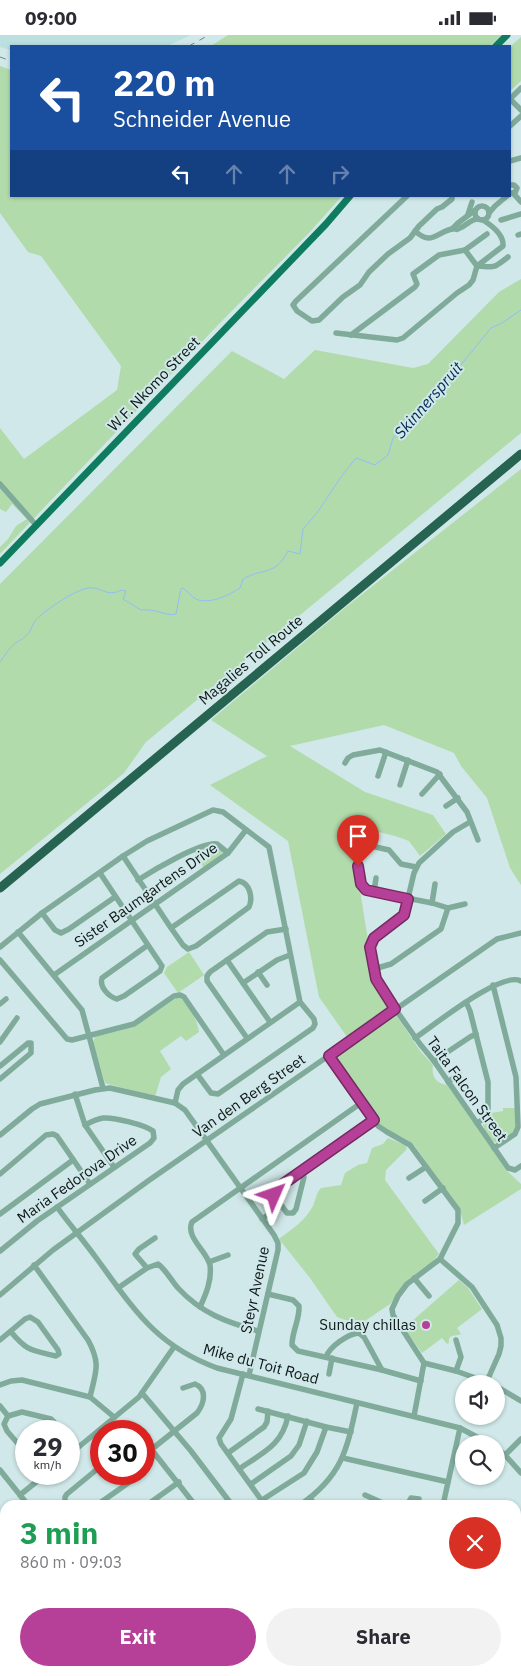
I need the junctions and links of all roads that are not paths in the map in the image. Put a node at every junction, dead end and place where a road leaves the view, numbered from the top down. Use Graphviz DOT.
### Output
graph roads {
  1 [pos="509,35"];
  2 [pos="498,45"];
  3 [pos="521,88"];
  4 [pos="511,98"];
  5 [pos="511,100"];
  6 [pos="521,110"];
  7 [pos="521,116"];
  8 [pos="511,125"];
  9 [pos="511,183"];
  10 [pos="511,193"];
  11 [pos="349,197"];
  12 [pos="354,197"];
  13 [pos="406,197"];
  14 [pos="452,197"];
  15 [pos="505,197"];
  16 [pos="506,197"];
  17 [pos="470,198"];
  18 [pos="478,208"];
  19 [pos="521,214"];
  20 [pos="489,215"];
  21 [pos="463,219"];
  22 [pos="480,220"];
  23 [pos="501,220"];
  24 [pos="326,224"];
  25 [pos="494,228"];
  26 [pos="452,229"];
  27 [pos="416,231"];
  28 [pos="487,233"];
  29 [pos="465,250"];
  30 [pos="508,257"];
  31 [pos="477,266"];
  32 [pos="336,333"];
  33 [pos="352,335"];
  34 [pos="521,449"];
  35 [pos="521,454"];
  36 [pos="0,484"];
  37 [pos="36,525"];
  38 [pos="0,563"];
  39 [pos="386,752"];
  40 [pos="408,760"];
  41 [pos="345,763"];
  42 [pos="440,774"];
  43 [pos="378,776"];
  44 [pos="400,785"];
  45 [pos="422,794"];
  46 [pos="458,798"];
  47 [pos="446,806"];
  48 [pos="470,821"];
  49 [pos="246,830"];
  50 [pos="478,841"];
  51 [pos="228,853"];
  52 [pos="123,857"];
  53 [pos="416,867"];
  54 [pos="100,873"];
  55 [pos="376,878"];
  56 [pos="138,880"];
  57 [pos="0,882"];
  58 [pos="435,884"];
  59 [pos="0,888"];
  60 [pos="374,892"];
  61 [pos="115,897"];
  62 [pos="408,899"];
  63 [pos="432,903"];
  64 [pos="154,904"];
  65 [pos="465,904"];
  66 [pos="448,908"];
  67 [pos="42,913"];
  68 [pos="131,920"];
  69 [pos="171,928"];
  70 [pos="286,929"];
  71 [pos="18,932"];
  72 [pos="521,933"];
  73 [pos="148,945"];
  74 [pos="0,947"];
  75 [pos="290,955"];
  76 [pos="0,960"];
  77 [pos="227,960"];
  78 [pos="374,969"];
  79 [pos="258,972"];
  80 [pos="54,975"];
  81 [pos="521,981"];
  82 [pos="243,983"];
  83 [pos="268,985"];
  84 [pos="494,985"];
  85 [pos="6,999"];
  86 [pos="300,1002"];
  87 [pos="466,1002"];
  88 [pos="0,1003"];
  89 [pos="395,1009"];
  90 [pos="17,1018"];
  91 [pos="270,1022"];
  92 [pos="476,1034"];
  93 [pos="89,1035"];
  94 [pos="247,1038"];
  95 [pos="415,1038"];
  96 [pos="0,1042"];
  97 [pos="224,1055"];
  98 [pos="329,1056"];
  99 [pos="434,1061"];
  100 [pos="1,1064"];
  101 [pos="9,1071"];
  102 [pos="197,1074"];
  103 [pos="459,1074"];
  104 [pos="0,1079"];
  105 [pos="448,1082"];
  106 [pos="103,1088"];
  107 [pos="75,1094"];
  108 [pos="175,1103"];
  109 [pos="362,1103"];
  110 [pos="374,1120"];
  111 [pos="477,1123"];
  112 [pos="85,1125"];
  113 [pos="0,1135"];
  114 [pos="208,1141"];
  115 [pos="494,1149"];
  116 [pos="73,1160"];
  117 [pos="521,1166"];
  118 [pos="114,1167"];
  119 [pos="426,1167"];
  120 [pos="301,1171"];
  121 [pos="0,1174"];
  122 [pos="409,1178"];
  123 [pos="90,1184"];
  124 [pos="241,1187"];
  125 [pos="442,1188"];
  126 [pos="425,1201"];
  127 [pos="280,1206"];
  128 [pos="56,1207"];
  129 [pos="0,1214"];
  130 [pos="262,1219"];
  131 [pos="78,1233"];
  132 [pos="155,1238"];
  133 [pos="0,1251"];
  134 [pos="228,1255"];
  135 [pos="440,1259"];
  136 [pos="209,1262"];
  137 [pos="34,1265"];
  138 [pos="147,1268"];
  139 [pos="414,1278"];
  140 [pos="118,1288"];
  141 [pos="268,1294"];
  142 [pos="0,1295"];
  143 [pos="429,1296"];
  144 [pos="200,1307"];
  145 [pos="11,1331"];
  146 [pos="258,1331"];
  147 [pos="0,1340"];
  148 [pos="456,1341"];
  149 [pos="174,1347"];
  150 [pos="329,1357"];
  151 [pos="424,1363"];
  152 [pos="382,1370"];
  153 [pos="456,1371"];
  154 [pos="246,1374"];
  155 [pos="328,1374"];
  156 [pos="467,1375"];
  157 [pos="492,1375"];
  158 [pos="422,1381"];
  159 [pos="0,1385"];
  160 [pos="183,1388"];
  161 [pos="505,1391"];
  162 [pos="142,1393"];
  163 [pos="90,1397"];
  164 [pos="521,1401"];
  165 [pos="357,1403"];
  166 [pos="0,1406"];
  167 [pos="258,1409"];
  168 [pos="268,1411"];
  169 [pos="8,1416"];
  170 [pos="288,1416"];
  171 [pos="414,1416"];
  172 [pos="114,1417"];
  173 [pos="52,1420"];
  174 [pos="308,1421"];
  175 [pos="326,1427"];
  176 [pos="460,1428"];
  177 [pos="175,1431"];
  178 [pos="351,1432"];
  179 [pos="473,1435"];
  180 [pos="521,1439"];
  181 [pos="15,1440"];
  182 [pos="80,1446"];
  183 [pos="155,1447"];
  184 [pos="155,1453"];
  185 [pos="228,1453"];
  186 [pos="505,1455"];
  187 [pos="343,1458"];
  188 [pos="239,1469"];
  189 [pos="0,1470"];
  190 [pos="521,1473"];
  191 [pos="90,1475"];
  192 [pos="448,1482"];
  193 [pos="179,1483"];
  194 [pos="250,1484"];
  195 [pos="32,1485"];
  196 [pos="125,1485"];
  197 [pos="20,1495"];
  198 [pos="365,1495"];
  199 [pos="310,1498"];
  200 [pos="419,1499"];
  201 [pos="24,1500"];
  202 [pos="65,1500"];
  203 [pos="104,1500"];
  204 [pos="154,1500"];
  205 [pos="191,1500"];
  206 [pos="228,1500"];
  207 [pos="262,1500"];
  208 [pos="268,1500"];
  209 [pos="307,1500"];
  210 [pos="376,1500"];
  211 [pos="410,1500"];
  212 [pos="444,1500"];
  1 -- 2 [label="main road"];
  3 -- 4 [label="street"];
  5 -- 6 [label="street"];
  7 -- 8 [label="street"];
  9 -- 10 [label="street"];
  11 -- 24 [label="main road, W.F. Nkomo Street"];
  12 -- 24 [label="main road, W.F. Nkomo Street"];
  13 -- 27 [label="street"];
  14 -- 27 [label="street"];
  15 -- 18 [label="street"];
  16 -- 20 [label="street"];
  17 -- 18 [label="street"];
  17 -- 21 [label="street"];
  18 -- 20 [label="street"];
  18 -- 21 [label="street"];
  18 -- 22 [label="street"];
  19 -- 23 [label="street"];
  20 -- 22 [label="street"];
  20 -- 25 [label="street"];
  21 -- 26 [label="street"];
  22 -- 25 [label="street"];
  22 -- 26 [label="street"];
  24 -- 37 [label="main road, W.F. Nkomo Street"];
  25 -- 31 [label="street"];
  26 -- 27 [label="street"];
  28 -- 29 [label="street"];
  29 -- 31 [label="street"];
  29 -- 33 [label="street"];
  30 -- 31 [label="street"];
  31 -- 33 [label="street"];
  32 -- 33 [label="street"];
  34 -- 57 [label="highway, Magalies Toll Route"];
  35 -- 59 [label="highway, Magalies Toll Route"];
  36 -- 37 [label="street"];
  37 -- 38 [label="main road, W.F. Nkomo Street"];
  39 -- 40 [label="street"];
  39 -- 41 [label="street"];
  39 -- 43 [label="street"];
  40 -- 42 [label="street"];
  40 -- 44 [label="street"];
  42 -- 45 [label="street"];
  42 -- 46 [label="street"];
  46 -- 47 [label="street"];
  46 -- 48 [label="street"];
  48 -- 50 [label="street"];
  48 -- 53 [label="street, Taita Falcon Street"];
  49 -- 51 [label="street, Sister Baumgartens Drive"];
  49 -- 52 [label="street"];
  49 -- 70 [label="street"];
  51 -- 56 [label="street"];
  51 -- 64 [label="street, Sister Baumgartens Drive"];
  52 -- 54 [label="street"];
  52 -- 56 [label="street"];
  53 -- 60 [label="street"];
  53 -- 62 [label="street, Taita Falcon Street"];
  54 -- 61 [label="street"];
  54 -- 67 [label="street"];
  55 -- 60 [label="street"];
  56 -- 64 [label="street"];
  58 -- 63 [label="street"];
  60 -- 62 [label="street"];
  61 -- 67 [label="street"];
  61 -- 68 [label="street"];
  62 -- 63 [label="street"];
  62 -- 78 [label="street, Taita Falcon Street"];
  63 -- 66 [label="street"];
  64 -- 68 [label="street, Sister Baumgartens Drive"];
  64 -- 69 [label="street"];
  65 -- 66 [label="street"];
  66 -- 78 [label="street"];
  67 -- 71 [label="street"];
  68 -- 73 [label="street"];
  68 -- 80 [label="street, Sister Baumgartens Drive"];
  69 -- 69 [label="street"];
  70 -- 75 [label="street"];
  70 -- 77 [label="street"];
  71 -- 74 [label="street"];
  71 -- 80 [label="street"];
  72 -- 89 [label="street, Van den Berg Street"];
  73 -- 73 [label="street"];
  75 -- 79 [label="street"];
  75 -- 86 [label="street"];
  76 -- 93 [label="street"];
  77 -- 82 [label="street"];
  77 -- 94 [label="street"];
  78 -- 89 [label="street, Taita Falcon Street"];
  79 -- 82 [label="street"];
  79 -- 83 [label="street"];
  80 -- 93 [label="street"];
  81 -- 84 [label="street, Taita Falcon Street"];
  82 -- 91 [label="street"];
  84 -- 87 [label="street, Taita Falcon Street"];
  84 -- 115 [label="street"];
  85 -- 88 [label="street"];
  86 -- 91 [label="street"];
  86 -- 102 [label="street"];
  87 -- 92 [label="street"];
  87 -- 95 [label="street, Taita Falcon Street"];
  89 -- 95 [label="street, Taita Falcon Street"];
  89 -- 98 [label="street, Van den Berg Street"];
  90 -- 96 [label="street"];
  91 -- 94 [label="street"];
  92 -- 99 [label="street"];
  92 -- 111 [label="street"];
  93 -- 97 [label="street"];
  93 -- 106 [label="street"];
  94 -- 97 [label="street"];
  95 -- 99 [label="street, Taita Falcon Street"];
  97 -- 102 [label="street"];
  98 -- 109 [label="street"];
  98 -- 114 [label="street, Van den Berg Street"];
  99 -- 105 [label="street, Taita Falcon Street"];
  100 -- 101 [label="street"];
  100 -- 101 [label="street"];
  101 -- 104 [label="street"];
  102 -- 108 [label="street"];
  103 -- 105 [label="street"];
  105 -- 111 [label="street, Taita Falcon Street"];
  106 -- 107 [label="street"];
  106 -- 108 [label="street"];
  107 -- 112 [label="street"];
  107 -- 113 [label="street"];
  108 -- 114 [label="street, Steyr Avenue"];
  109 -- 110 [label="street"];
  109 -- 124 [label="street"];
  110 -- 119 [label="street"];
  110 -- 120 [label="street"];
  111 -- 115 [label="street, Taita Falcon Street"];
  112 -- 118 [label="street"];
  112 -- 118 [label="street, Maria Fedorova Drive"];
  114 -- 124 [label="street, Steyr Avenue"];
  114 -- 131 [label="street, Van den Berg Street"];
  115 -- 117 [label="street, Taita Falcon Street"];
  116 -- 121 [label="street"];
  116 -- 123 [label="street"];
  116 -- 129 [label="street"];
  118 -- 123 [label="street, Maria Fedorova Drive"];
  119 -- 122 [label="street"];
  119 -- 125 [label="street"];
  120 -- 127 [label="street"];
  120 -- 127 [label="street"];
  123 -- 128 [label="street, Maria Fedorova Drive"];
  124 -- 130 [label="street, Steyr Avenue"];
  124 -- 136 [label="street"];
  125 -- 126 [label="street"];
  125 -- 135 [label="street"];
  127 -- 130 [label="street"];
  128 -- 131 [label="street, Mike du Toit Road"];
  128 -- 133 [label="street, Maria Fedorova Drive"];
  130 -- 141 [label="street, Steyr Avenue"];
  131 -- 137 [label="street, Van den Berg Street"];
  131 -- 140 [label="street, Mike du Toit Road"];
  132 -- 138 [label="street"];
  134 -- 136 [label="street"];
  135 -- 139 [label="street"];
  135 -- 157 [label="street"];
  136 -- 144 [label="street"];
  137 -- 142 [label="street, Van den Berg Street"];
  137 -- 163 [label="street"];
  138 -- 140 [label="street"];
  138 -- 144 [label="street"];
  139 -- 143 [label="street"];
  139 -- 151 [label="street"];
  140 -- 149 [label="street, Mike du Toit Road"];
  141 -- 146 [label="street, Steyr Avenue"];
  141 -- 150 [label="street"];
  144 -- 146 [label="street"];
  145 -- 145 [label="street"];
  145 -- 147 [label="street"];
  146 -- 154 [label="street, Steyr Avenue"];
  148 -- 153 [label="street"];
  149 -- 154 [label="street, Mike du Toit Road"];
  149 -- 162 [label="street"];
  150 -- 152 [label="street"];
  150 -- 152 [label="street"];
  150 -- 155 [label="street"];
  151 -- 153 [label="street"];
  151 -- 158 [label="street"];
  152 -- 158 [label="street"];
  153 -- 156 [label="street"];
  154 -- 165 [label="street, Mike du Toit Road"];
  154 -- 185 [label="street, Steyr Avenue"];
  158 -- 171 [label="street"];
  159 -- 163 [label="street"];
  160 -- 177 [label="street"];
  161 -- 164 [label="street"];
  162 -- 172 [label="street"];
  162 -- 177 [label="street"];
  163 -- 172 [label="street"];
  165 -- 171 [label="street, Mike du Toit Road"];
  165 -- 178 [label="street"];
  166 -- 169 [label="street"];
  167 -- 168 [label="street"];
  168 -- 170 [label="street"];
  168 -- 185 [label="street"];
  169 -- 173 [label="street"];
  169 -- 181 [label="street"];
  170 -- 174 [label="street"];
  170 -- 188 [label="street"];
  171 -- 176 [label="street, Mike du Toit Road"];
  172 -- 182 [label="street"];
  174 -- 175 [label="street"];
  174 -- 194 [label="street"];
  175 -- 178 [label="street"];
  175 -- 208 [label="street"];
  176 -- 179 [label="street, Mike du Toit Road"];
  176 -- 192 [label="street"];
  177 -- 183 [label="street"];
  177 -- 206 [label="street"];
  178 -- 187 [label="street"];
  180 -- 186 [label="street"];
  184 -- 193 [label="street"];
  185 -- 188 [label="street, Steyr Avenue"];
  186 -- 190 [label="street"];
  187 -- 192 [label="street"];
  187 -- 199 [label="street"];
  188 -- 194 [label="street, Steyr Avenue"];
  189 -- 197 [label="street"];
  191 -- 202 [label="street"];
  192 -- 212 [label="street"];
  193 -- 204 [label="street"];
  193 -- 205 [label="street"];
  194 -- 207 [label="street, Steyr Avenue"];
  195 -- 197 [label="street"];
  196 -- 203 [label="street"];
  197 -- 201 [label="street"];
  198 -- 210 [label="street"];
  199 -- 209 [label="street"];
  200 -- 211 [label="street"];
}
